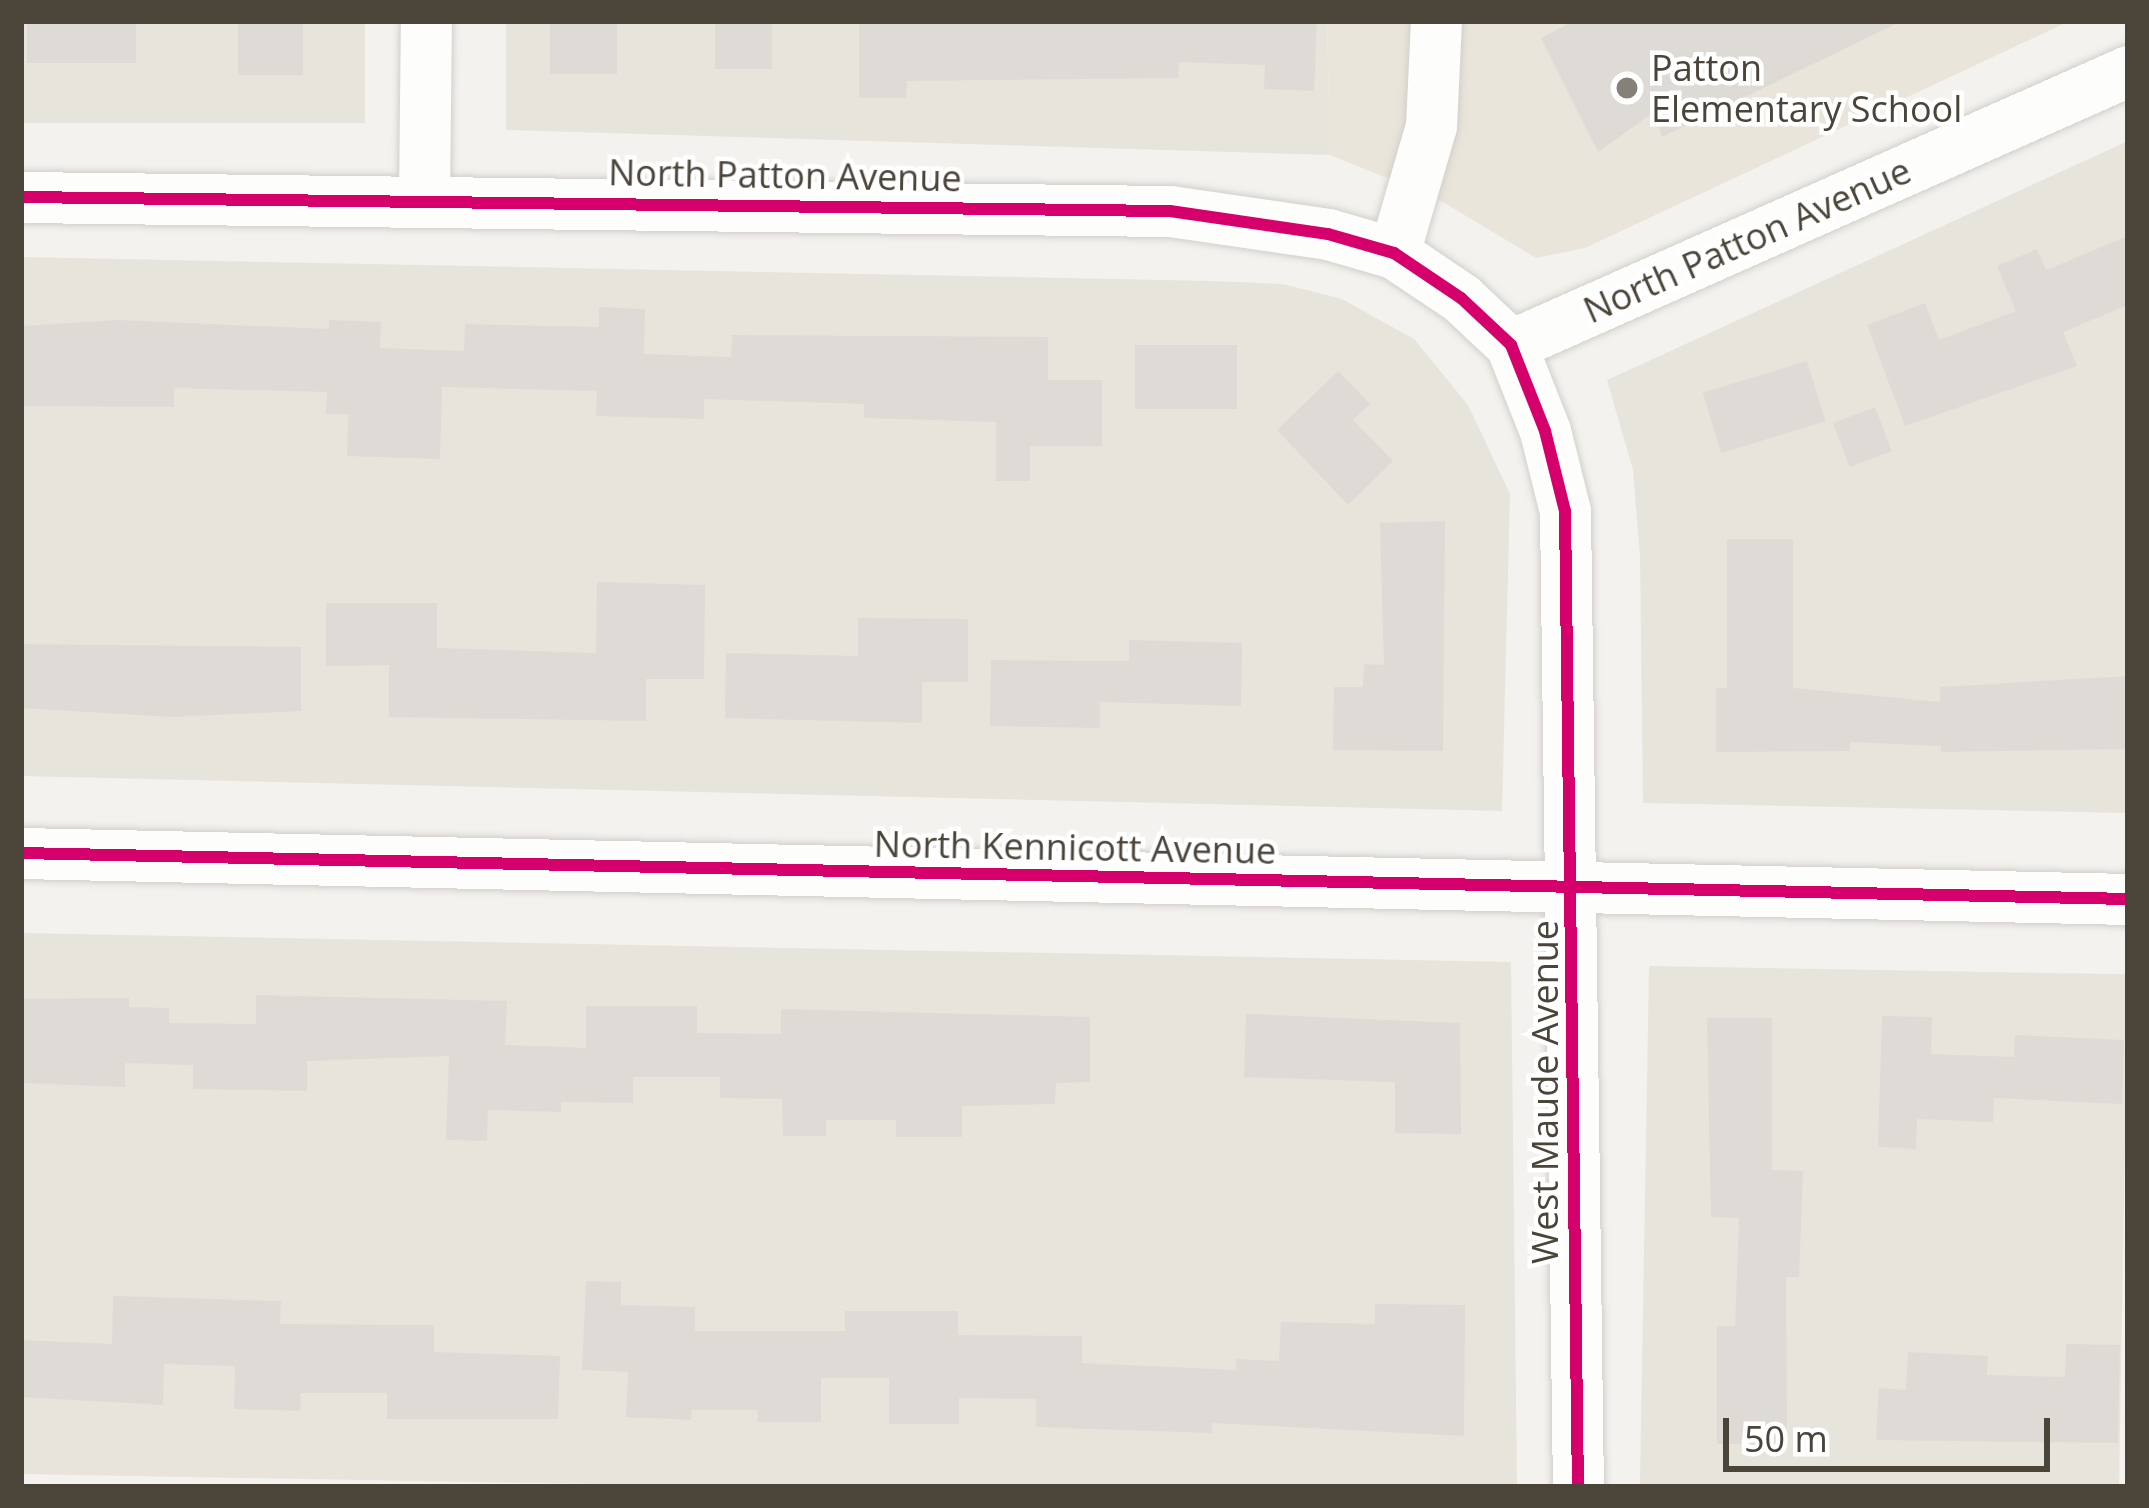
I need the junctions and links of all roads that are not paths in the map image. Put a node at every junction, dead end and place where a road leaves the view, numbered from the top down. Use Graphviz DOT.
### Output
graph roads {
  1 [pos="426,21"];
  2 [pos="1436,21"];
  3 [pos="2128,71"];
  4 [pos="21,197"];
  5 [pos="424,200"];
  6 [pos="1394,253"];
  7 [pos="1510,345"];
  8 [pos="21,853"];
  9 [pos="1575,888"];
  10 [pos="2128,899"];
  11 [pos="1579,1487"];
  1 -- 5 [label="street"];
  2 -- 6 [label="street"];
  3 -- 7 [label="street, North Patton Avenue"];
  4 -- 5 [label="street, North Patton Avenue"];
  5 -- 6 [label="street, North Patton Avenue"];
  6 -- 7 [label="street, North Patton Avenue"];
  7 -- 9 [label="street, West Maude Avenue"];
  8 -- 9 [label="street, North Kennicott Avenue"];
  9 -- 10 [label="street, North Kennicott Avenue"];
  9 -- 11 [label="street, West Maude Avenue"];
}
